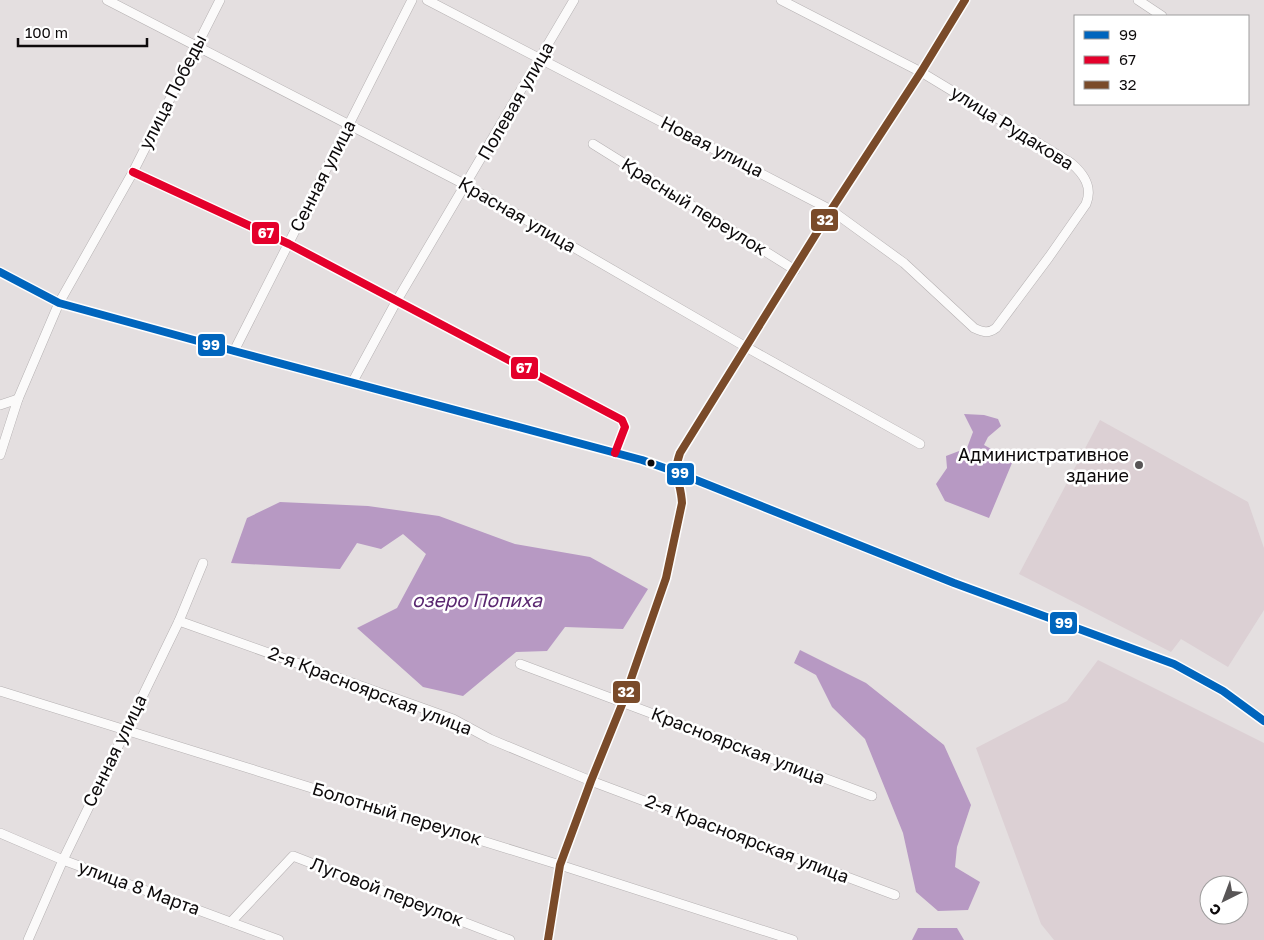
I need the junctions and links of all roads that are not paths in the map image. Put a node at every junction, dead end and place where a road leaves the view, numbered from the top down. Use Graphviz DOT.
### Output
graph roads {
  1 [pos="107,0"];
  2 [pos="220,0"];
  3 [pos="412,0"];
  4 [pos="427,0"];
  5 [pos="574,0"];
  6 [pos="781,0"];
  7 [pos="965,0"];
  8 [pos="1138,0"];
  9 [pos="1160,15"];
  10 [pos="197,45"];
  11 [pos="540,58"];
  12 [pos="921,72"];
  13 [pos="350,124"];
  14 [pos="593,144"];
  15 [pos="133,172"];
  16 [pos="466,185"];
  17 [pos="831,210"];
  18 [pos="289,244"];
  19 [pos="795,270"];
  20 [pos="0,272"];
  21 [pos="396,302"];
  22 [pos="59,303"];
  23 [pos="974,328"];
  24 [pos="746,347"];
  25 [pos="234,352"];
  26 [pos="352,383"];
  27 [pos="18,399"];
  28 [pos="0,404"];
  29 [pos="920,444"];
  30 [pos="615,453"];
  31 [pos="0,455"];
  32 [pos="676,472"];
  33 [pos="203,563"];
  34 [pos="179,621"];
  35 [pos="520,664"];
  36 [pos="0,691"];
  37 [pos="622,702"];
  38 [pos="1264,721"];
  39 [pos="126,730"];
  40 [pos="591,781"];
  41 [pos="872,796"];
  42 [pos="0,833"];
  43 [pos="62,860"];
  44 [pos="560,865"];
  45 [pos="895,895"];
  46 [pos="231,922"];
  47 [pos="28,940"];
  48 [pos="279,940"];
  49 [pos="510,940"];
  50 [pos="548,940"];
  51 [pos="793,940"];
  1 -- 10 [label="street, Красная улица"];
  2 -- 10 [label="street, улица Победы"];
  3 -- 13 [label="street, Сенная улица"];
  4 -- 11 [label="street, Новая улица"];
  5 -- 11 [label="street, Полевая улица"];
  6 -- 12 [label="street, улица Рудакова"];
  7 -- 12 [label="street"];
  8 -- 9 [label="street"];
  10 -- 13 [label="street, Красная улица"];
  10 -- 15 [label="street, улица Победы"];
  11 -- 16 [label="street, Полевая улица"];
  11 -- 17 [label="street, Новая улица"];
  12 -- 17 [label="street"];
  12 -- 23 [label="street, улица Рудакова"];
  13 -- 16 [label="street, Красная улица"];
  13 -- 18 [label="street, Сенная улица"];
  14 -- 19 [label="street, Красный переулок"];
  15 -- 18 [label="street"];
  15 -- 22 [label="street, улица Победы"];
  16 -- 21 [label="street, Полевая улица"];
  16 -- 24 [label="street, Красная улица"];
  17 -- 19 [label="street"];
  17 -- 23 [label="street, Новая улица"];
  18 -- 21 [label="street"];
  18 -- 25 [label="street, Сенная улица"];
  19 -- 24 [label="street"];
  20 -- 22 [label="street"];
  21 -- 26 [label="street, Полевая улица"];
  21 -- 30 [label="street"];
  22 -- 25 [label="street"];
  22 -- 27 [label="street, улица Победы"];
  24 -- 29 [label="street, Красная улица"];
  24 -- 32 [label="street"];
  25 -- 26 [label="street"];
  26 -- 30 [label="street"];
  27 -- 28 [label="street"];
  27 -- 31 [label="street, улица Победы"];
  30 -- 32 [label="street"];
  32 -- 37 [label="street"];
  32 -- 38 [label="street"];
  33 -- 34 [label="street, Сенная улица"];
  34 -- 39 [label="street, Сенная улица"];
  34 -- 40 [label="street, 2-я Красноярская улица"];
  35 -- 37 [label="street, Красноярская улица"];
  36 -- 39 [label="street, Болотный переулок"];
  37 -- 40 [label="street"];
  37 -- 41 [label="street, Красноярская улица"];
  39 -- 43 [label="street, Сенная улица"];
  39 -- 44 [label="street, Болотный переулок"];
  40 -- 44 [label="street"];
  40 -- 45 [label="street, 2-я Красноярская улица"];
  42 -- 43 [label="street, улица 8 Марта"];
  43 -- 46 [label="street, улица 8 Марта"];
  43 -- 47 [label="street, Сенная улица"];
  44 -- 50 [label="street"];
  44 -- 51 [label="street, Болотный переулок"];
  46 -- 48 [label="street, улица 8 Марта"];
  46 -- 49 [label="street, Луговой переулок"];
}
